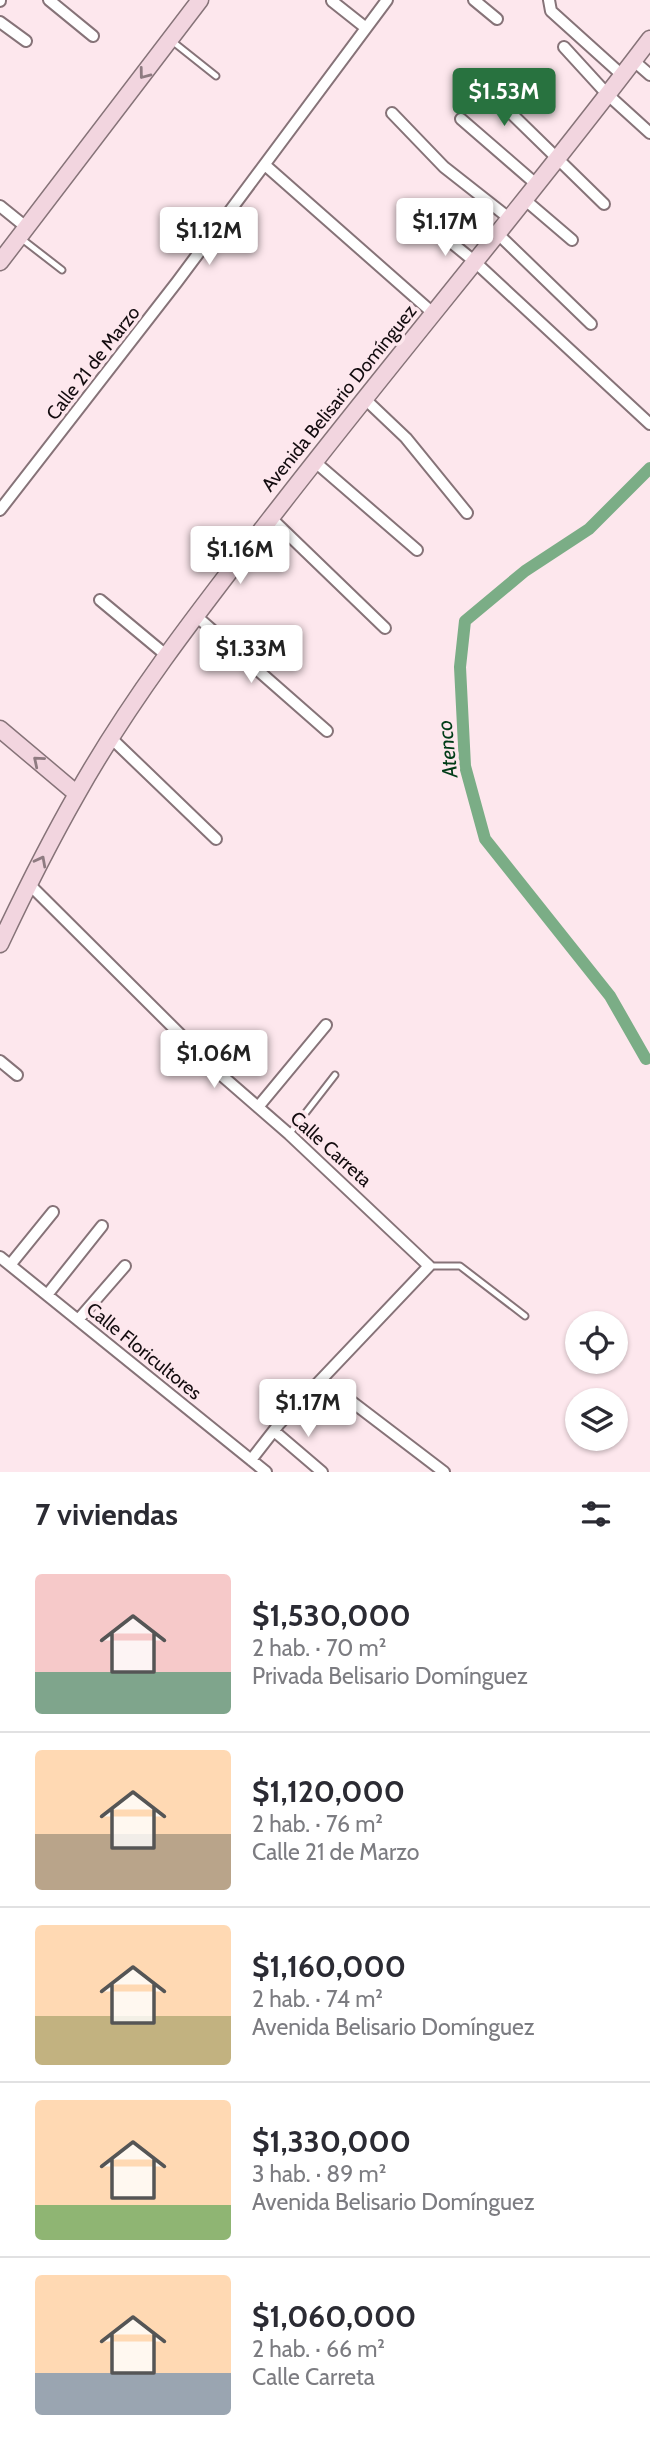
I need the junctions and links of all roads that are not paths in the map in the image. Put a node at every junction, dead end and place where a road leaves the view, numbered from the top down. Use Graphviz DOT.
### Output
graph roads {
  1 [pos="49,0"];
  2 [pos="200,0"];
  3 [pos="387,0"];
  4 [pos="474,0"];
  5 [pos="549,0"];
  6 [pos="332,1"];
  7 [pos="497,19"];
  8 [pos="0,22"];
  9 [pos="366,28"];
  10 [pos="93,36"];
  11 [pos="650,39"];
  12 [pos="170,40"];
  13 [pos="26,41"];
  14 [pos="564,47"];
  15 [pos="634,61"];
  16 [pos="622,75"];
  17 [pos="650,75"];
  18 [pos="216,76"];
  19 [pos="473,76"];
  20 [pos="607,94"];
  21 [pos="392,113"];
  22 [pos="461,119"];
  23 [pos="650,133"];
  24 [pos="557,159"];
  25 [pos="265,165"];
  26 [pos="536,184"];
  27 [pos="524,200"];
  28 [pos="604,204"];
  29 [pos="0,205"];
  30 [pos="509,218"];
  31 [pos="436,230"];
  32 [pos="23,232"];
  33 [pos="497,233"];
  34 [pos="572,240"];
  35 [pos="474,261"];
  36 [pos="0,262"];
  37 [pos="62,270"];
  38 [pos="433,314"];
  39 [pos="591,324"];
  40 [pos="365,399"];
  41 [pos="650,424"];
  42 [pos="314,461"];
  43 [pos="0,510"];
  44 [pos="467,513"];
  45 [pos="271,518"];
  46 [pos="417,550"];
  47 [pos="100,600"];
  48 [pos="195,615"];
  49 [pos="385,628"];
  50 [pos="166,655"];
  51 [pos="0,729"];
  52 [pos="327,731"];
  53 [pos="111,738"];
  54 [pos="77,794"];
  55 [pos="216,839"];
  56 [pos="29,884"];
  57 [pos="0,944"];
  58 [pos="326,1025"];
  59 [pos="0,1061"];
  60 [pos="335,1074"];
  61 [pos="17,1075"];
  62 [pos="258,1107"];
  63 [pos="289,1134"];
  64 [pos="53,1212"];
  65 [pos="102,1226"];
  66 [pos="0,1257"];
  67 [pos="10,1265"];
  68 [pos="125,1266"];
  69 [pos="429,1266"];
  70 [pos="47,1295"];
  71 [pos="525,1315"];
  72 [pos="78,1320"];
  73 [pos="322,1379"];
  74 [pos="274,1431"];
  75 [pos="251,1460"];
  76 [pos="266,1472"];
  77 [pos="322,1472"];
  78 [pos="444,1472"];
  1 -- 10 [label="street"];
  2 -- 12 [label="main road"];
  3 -- 9 [label="street, Calle 21 de Marzo"];
  4 -- 7 [label="street"];
  5 -- 16 [label="street"];
  6 -- 9 [label="street"];
  8 -- 13 [label="street"];
  9 -- 25 [label="street, Calle 21 de Marzo"];
  11 -- 15 [label="main road, Avenida Belisario Domínguez"];
  12 -- 18 [label="lane"];
  12 -- 32 [label="main road, one-way"];
  14 -- 20 [label="street"];
  15 -- 16 [label="main road, Avenida Belisario Domínguez"];
  15 -- 17 [label="street"];
  16 -- 20 [label="main road, Avenida Belisario Domínguez"];
  19 -- 24 [label="street"];
  20 -- 23 [label="street"];
  20 -- 24 [label="main road, Avenida Belisario Domínguez"];
  21 -- 30 [label="street"];
  22 -- 26 [label="street"];
  24 -- 26 [label="main road, Avenida Belisario Domínguez"];
  24 -- 28 [label="street"];
  25 -- 38 [label="street"];
  25 -- 43 [label="street, Calle 21 de Marzo"];
  26 -- 27 [label="main road, Avenida Belisario Domínguez"];
  27 -- 30 [label="main road, Avenida Belisario Domínguez"];
  27 -- 34 [label="street"];
  29 -- 32 [label="street"];
  30 -- 33 [label="main road, Avenida Belisario Domínguez"];
  31 -- 35 [label="street"];
  32 -- 36 [label="main road"];
  32 -- 37 [label="lane"];
  33 -- 35 [label="main road, Avenida Belisario Domínguez"];
  33 -- 39 [label="street"];
  35 -- 38 [label="main road, Avenida Belisario Domínguez"];
  35 -- 41 [label="street"];
  38 -- 40 [label="main road, Avenida Belisario Domínguez"];
  40 -- 42 [label="main road, Avenida Belisario Domínguez"];
  40 -- 44 [label="street"];
  42 -- 45 [label="main road, Avenida Belisario Domínguez"];
  42 -- 46 [label="street"];
  45 -- 48 [label="main road, Avenida Belisario Domínguez"];
  45 -- 49 [label="street"];
  47 -- 50 [label="street"];
  48 -- 50 [label="main road, Avenida Belisario Domínguez"];
  48 -- 52 [label="street"];
  50 -- 53 [label="main road, Avenida Belisario Domínguez"];
  54 -- 51 [label="main road, one-way"];
  53 -- 54 [label="main road, Avenida Belisario Domínguez"];
  53 -- 55 [label="street"];
  56 -- 54 [label="main road, Avenida Belisario Domínguez, one-way"];
  56 -- 57 [label="main road, Avenida Belisario Domínguez"];
  56 -- 62 [label="street, Calle Carreta"];
  58 -- 62 [label="street"];
  59 -- 61 [label="street"];
  60 -- 63 [label="lane"];
  62 -- 63 [label="street, Calle Carreta"];
  63 -- 69 [label="street, Calle Carreta"];
  64 -- 67 [label="street"];
  65 -- 70 [label="street"];
  66 -- 67 [label="street, Calle Floricultores"];
  67 -- 70 [label="street, Calle Floricultores"];
  68 -- 72 [label="street"];
  69 -- 71 [label="lane"];
  69 -- 73 [label="street"];
  70 -- 72 [label="street, Calle Floricultores"];
  72 -- 75 [label="street, Calle Floricultores"];
  73 -- 74 [label="street"];
  73 -- 78 [label="street"];
  74 -- 75 [label="street"];
  74 -- 77 [label="street"];
  75 -- 76 [label="street, Calle Floricultores"];
}
